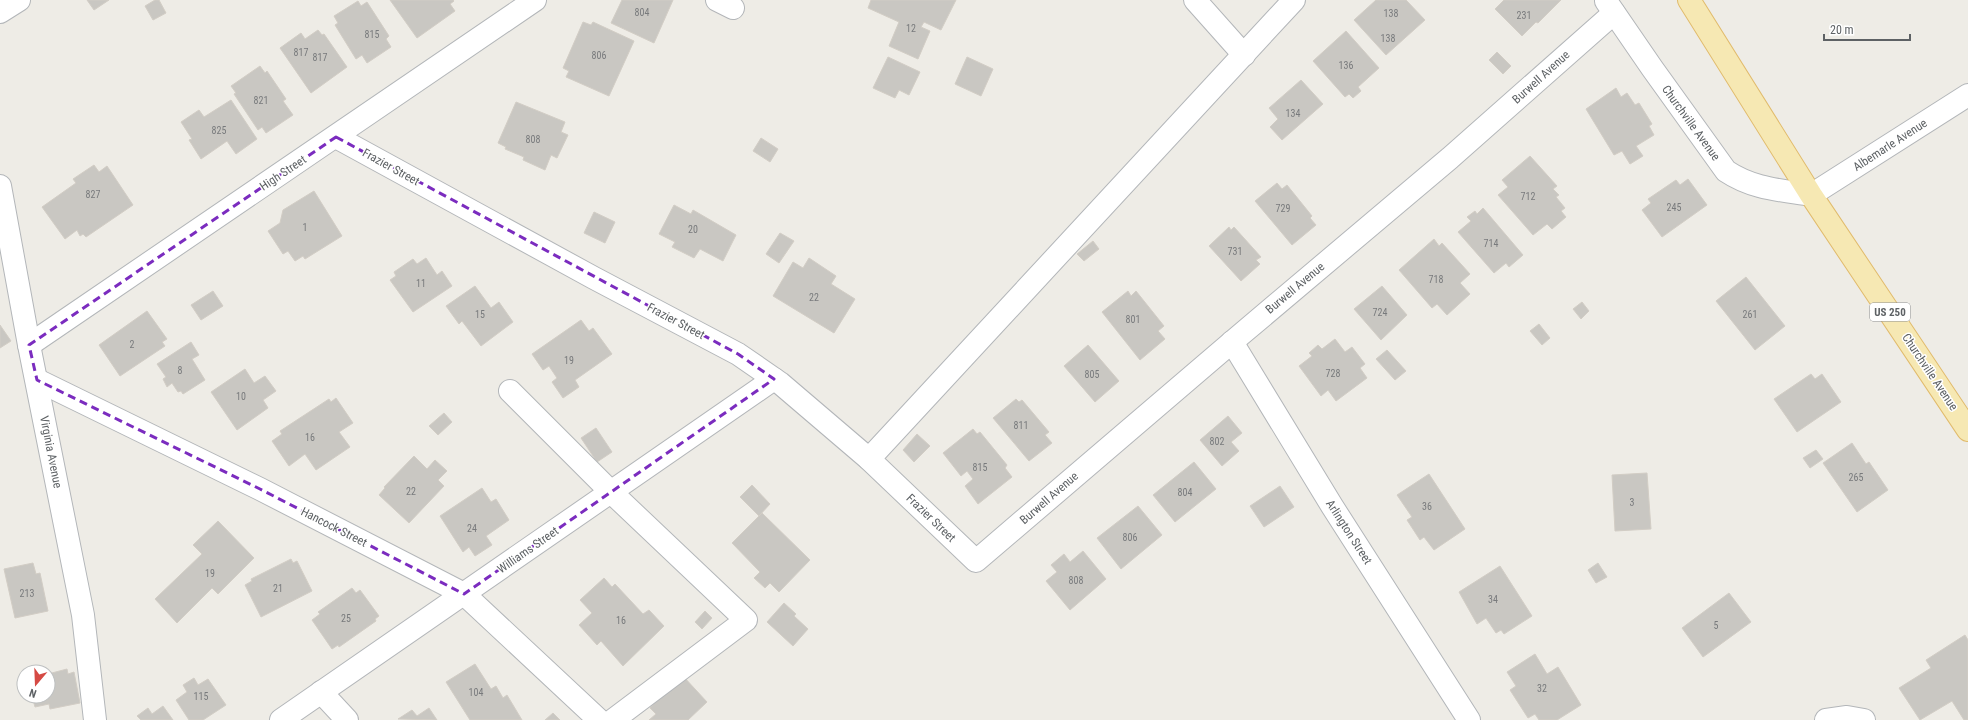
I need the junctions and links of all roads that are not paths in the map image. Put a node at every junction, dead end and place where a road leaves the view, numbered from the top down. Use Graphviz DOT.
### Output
graph roads {
  1 [pos="19,0"];
  2 [pos="535,0"];
  3 [pos="1194,0"];
  4 [pos="1294,0"];
  5 [pos="1690,0"];
  6 [pos="1610,6"];
  7 [pos="0,12"];
  8 [pos="1244,56"];
  9 [pos="1968,95"];
  10 [pos="336,137"];
  11 [pos="0,186"];
  12 [pos="1811,196"];
  13 [pos="1232,342"];
  14 [pos="29,345"];
  15 [pos="774,379"];
  16 [pos="37,380"];
  17 [pos="510,392"];
  18 [pos="1968,430"];
  19 [pos="868,459"];
  20 [pos="611,492"];
  21 [pos="976,562"];
  22 [pos="464,594"];
  23 [pos="321,692"];
  24 [pos="95,720"];
  25 [pos="281,720"];
  26 [pos="347,720"];
  27 [pos="600,720"];
  28 [pos="614,720"];
  29 [pos="1469,720"];
  30 [pos="1826,720"];
  31 [pos="1864,720"];
  1 -- 7 [label="street"];
  2 -- 10 [label="street, High Street"];
  3 -- 8 [label="street"];
  4 -- 8 [label="street"];
  5 -- 12 [label="main road, Churchville Avenue / US 250"];
  6 -- 12 [label="street, Churchville Avenue"];
  6 -- 13 [label="street, Burwell Avenue"];
  8 -- 19 [label="street"];
  9 -- 12 [label="street, Albemarle Avenue"];
  10 -- 14 [label="street, High Street"];
  10 -- 15 [label="street, Frazier Street"];
  11 -- 14 [label="street, Virginia Avenue"];
  12 -- 18 [label="main road, Churchville Avenue / US 250"];
  13 -- 21 [label="street, Burwell Avenue"];
  13 -- 29 [label="street, Arlington Street"];
  14 -- 16 [label="street, Virginia Avenue"];
  15 -- 19 [label="street, Frazier Street"];
  15 -- 20 [label="street, Williams Street"];
  16 -- 22 [label="street, Hancock Street"];
  16 -- 24 [label="street, Virginia Avenue"];
  17 -- 20 [label="street"];
  19 -- 21 [label="street, Frazier Street"];
  20 -- 22 [label="street, Williams Street"];
  20 -- 28 [label="street"];
  22 -- 23 [label="street, Williams Street"];
  22 -- 27 [label="street, Hancock Street"];
  23 -- 25 [label="street, Williams Street"];
  23 -- 26 [label="street"];
  30 -- 31 [label="street"];
}
